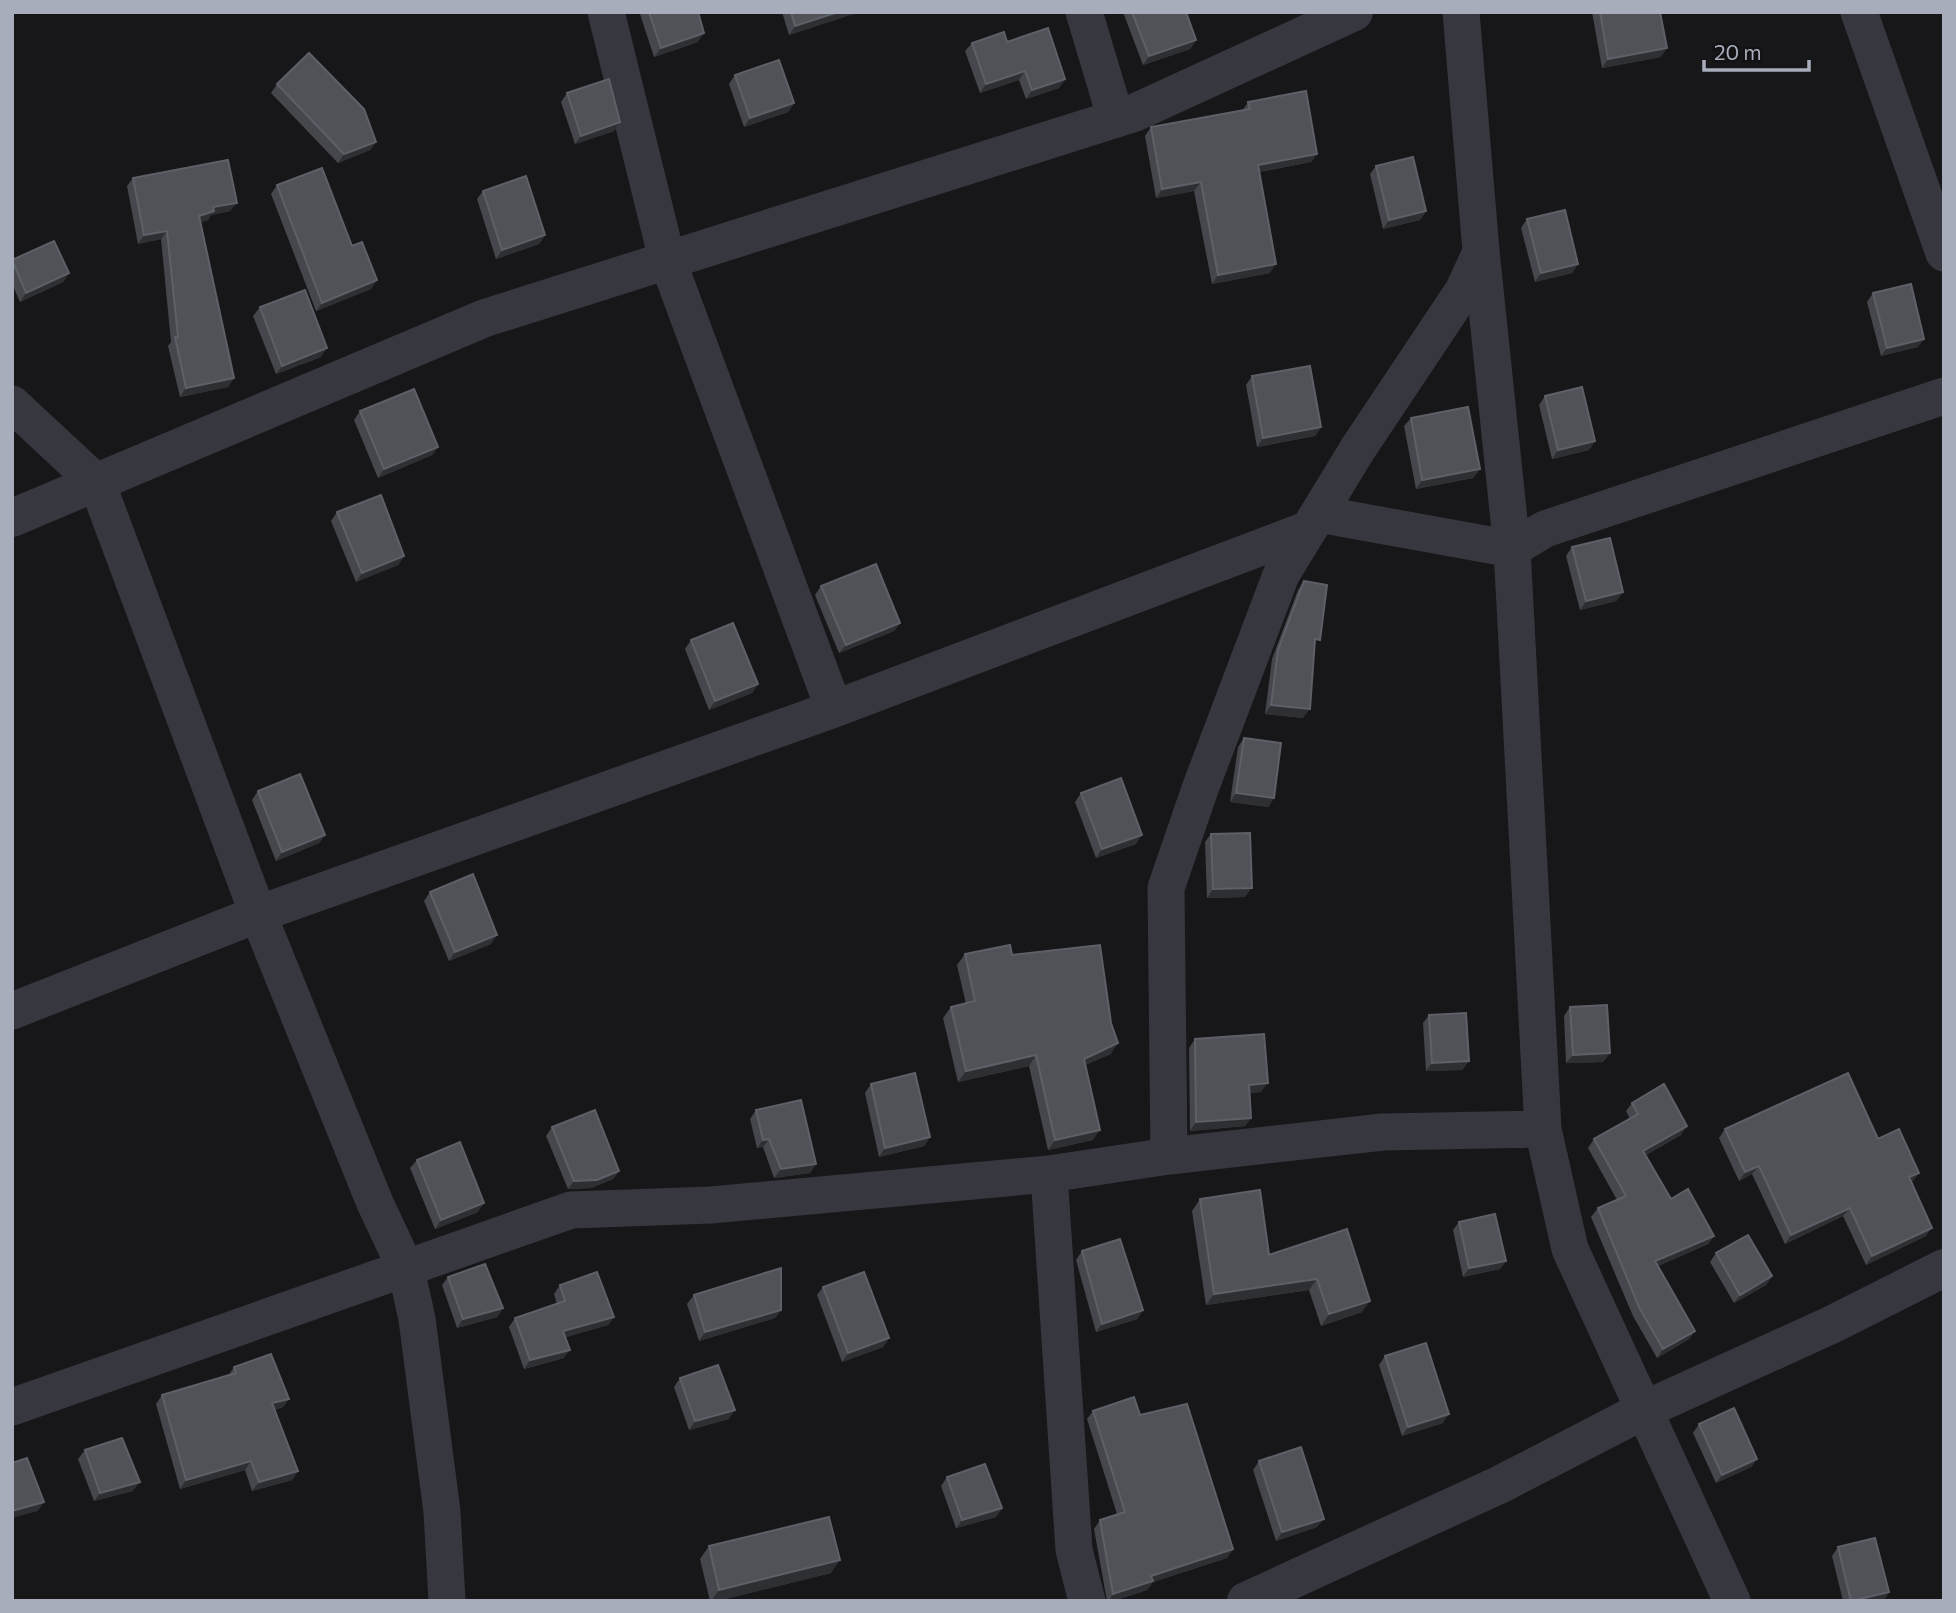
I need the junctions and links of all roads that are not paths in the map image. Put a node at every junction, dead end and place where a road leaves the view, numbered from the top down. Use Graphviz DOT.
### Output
graph roads {
  1 [pos="606,12"];
  2 [pos="1084,12"];
  3 [pos="1354,12"];
  4 [pos="1461,12"];
  5 [pos="1859,12"];
  6 [pos="1116,119"];
  7 [pos="1481,251"];
  8 [pos="1944,253"];
  9 [pos="667,259"];
  10 [pos="1944,396"];
  11 [pos="12,404"];
  12 [pos="97,483"];
  13 [pos="12,518"];
  14 [pos="1314,521"];
  15 [pos="1512,550"];
  16 [pos="834,709"];
  17 [pos="258,914"];
  18 [pos="12,1010"];
  19 [pos="1543,1129"];
  20 [pos="1170,1156"];
  21 [pos="1049,1174"];
  22 [pos="1944,1268"];
  23 [pos="406,1269"];
  24 [pos="12,1407"];
  25 [pos="1646,1409"];
  26 [pos="447,1601"];
  27 [pos="1087,1601"];
  28 [pos="1246,1601"];
  29 [pos="1732,1601"];
  1 -- 9 [label="street"];
  2 -- 6 [label="street"];
  3 -- 6 [label="street"];
  4 -- 7 [label="street"];
  5 -- 8 [label="street"];
  6 -- 9 [label="street"];
  7 -- 14 [label="street"];
  7 -- 15 [label="street"];
  9 -- 12 [label="street"];
  9 -- 16 [label="street"];
  10 -- 15 [label="street"];
  11 -- 12 [label="street"];
  12 -- 13 [label="street"];
  12 -- 17 [label="street"];
  14 -- 15 [label="street"];
  14 -- 16 [label="street"];
  14 -- 20 [label="street"];
  15 -- 19 [label="street"];
  16 -- 17 [label="street"];
  17 -- 18 [label="street"];
  17 -- 23 [label="street"];
  19 -- 20 [label="street"];
  19 -- 25 [label="street"];
  20 -- 21 [label="street"];
  21 -- 23 [label="street"];
  21 -- 27 [label="street"];
  22 -- 25 [label="street"];
  23 -- 24 [label="street"];
  23 -- 26 [label="street"];
  25 -- 28 [label="street"];
  25 -- 29 [label="street"];
}
